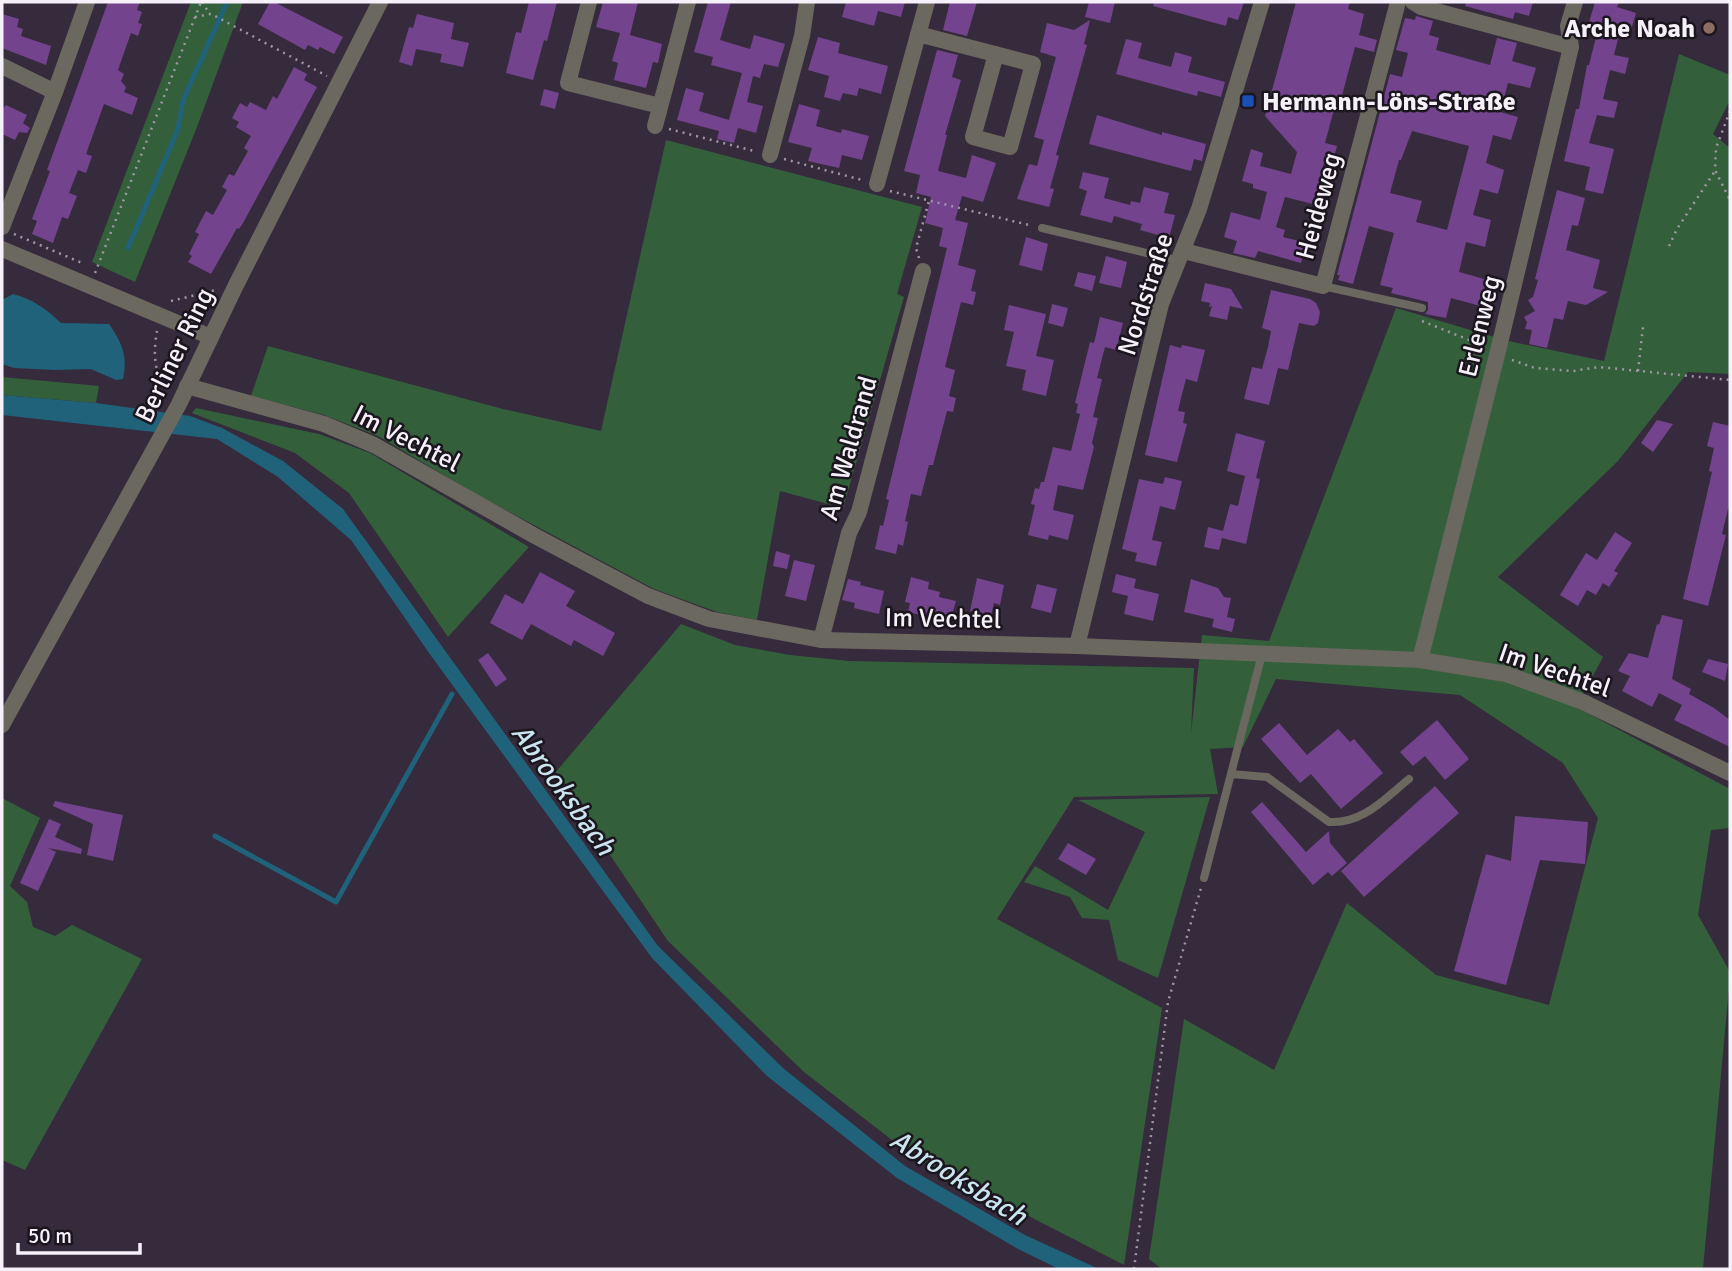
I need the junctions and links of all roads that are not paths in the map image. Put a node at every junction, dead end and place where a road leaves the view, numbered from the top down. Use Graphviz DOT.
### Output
graph roads {
  1 [pos="87,2"];
  2 [pos="380,2"];
  3 [pos="589,2"];
  4 [pos="688,2"];
  5 [pos="807,2"];
  6 [pos="927,2"];
  7 [pos="1262,2"];
  8 [pos="1398,2"];
  9 [pos="1413,2"];
  10 [pos="1575,2"];
  11 [pos="918,34"];
  12 [pos="1571,47"];
  13 [pos="996,54"];
  14 [pos="2,66"];
  15 [pos="55,92"];
  16 [pos="660,106"];
  17 [pos="655,126"];
  18 [pos="770,155"];
  19 [pos="877,184"];
  20 [pos="1042,228"];
  21 [pos="8,230"];
  22 [pos="2,249"];
  23 [pos="1182,256"];
  24 [pos="923,271"];
  25 [pos="1323,286"];
  26 [pos="1422,308"];
  27 [pos="211,337"];
  28 [pos="183,395"];
  29 [pos="821,640"];
  30 [pos="1077,646"];
  31 [pos="1262,654"];
  32 [pos="1420,660"];
  33 [pos="2,725"];
  34 [pos="1730,773"];
  35 [pos="1231,774"];
  36 [pos="1409,779"];
  37 [pos="1204,878"];
  1 -- 15 [label="street"];
  2 -- 27 [label="street, Berliner Ring"];
  3 -- 16 [label="street"];
  4 -- 16 [label="street"];
  5 -- 18 [label="street"];
  6 -- 11 [label="street"];
  7 -- 23 [label="street, Nordstraße"];
  8 -- 25 [label="street, Heideweg"];
  9 -- 12 [label="street"];
  10 -- 12 [label="street, Erlenweg"];
  11 -- 13 [label="street"];
  11 -- 19 [label="street"];
  12 -- 32 [label="street, Erlenweg"];
  13 -- 13 [label="street"];
  14 -- 15 [label="street"];
  15 -- 21 [label="street"];
  16 -- 17 [label="street"];
  20 -- 23 [label="lane"];
  22 -- 27 [label="street"];
  23 -- 25 [label="street, Heideweg"];
  23 -- 30 [label="street, Nordstraße"];
  24 -- 29 [label="street, Am Waldrand"];
  25 -- 26 [label="lane"];
  27 -- 28 [label="street, Berliner Ring"];
  28 -- 29 [label="street, Im Vechtel"];
  28 -- 33 [label="street, Berliner Ring"];
  29 -- 30 [label="street, Im Vechtel"];
  30 -- 31 [label="street, Im Vechtel"];
  31 -- 32 [label="street, Im Vechtel"];
  31 -- 35 [label="lane"];
  32 -- 34 [label="street, Im Vechtel"];
  35 -- 36 [label="lane"];
  35 -- 37 [label="lane"];
}
